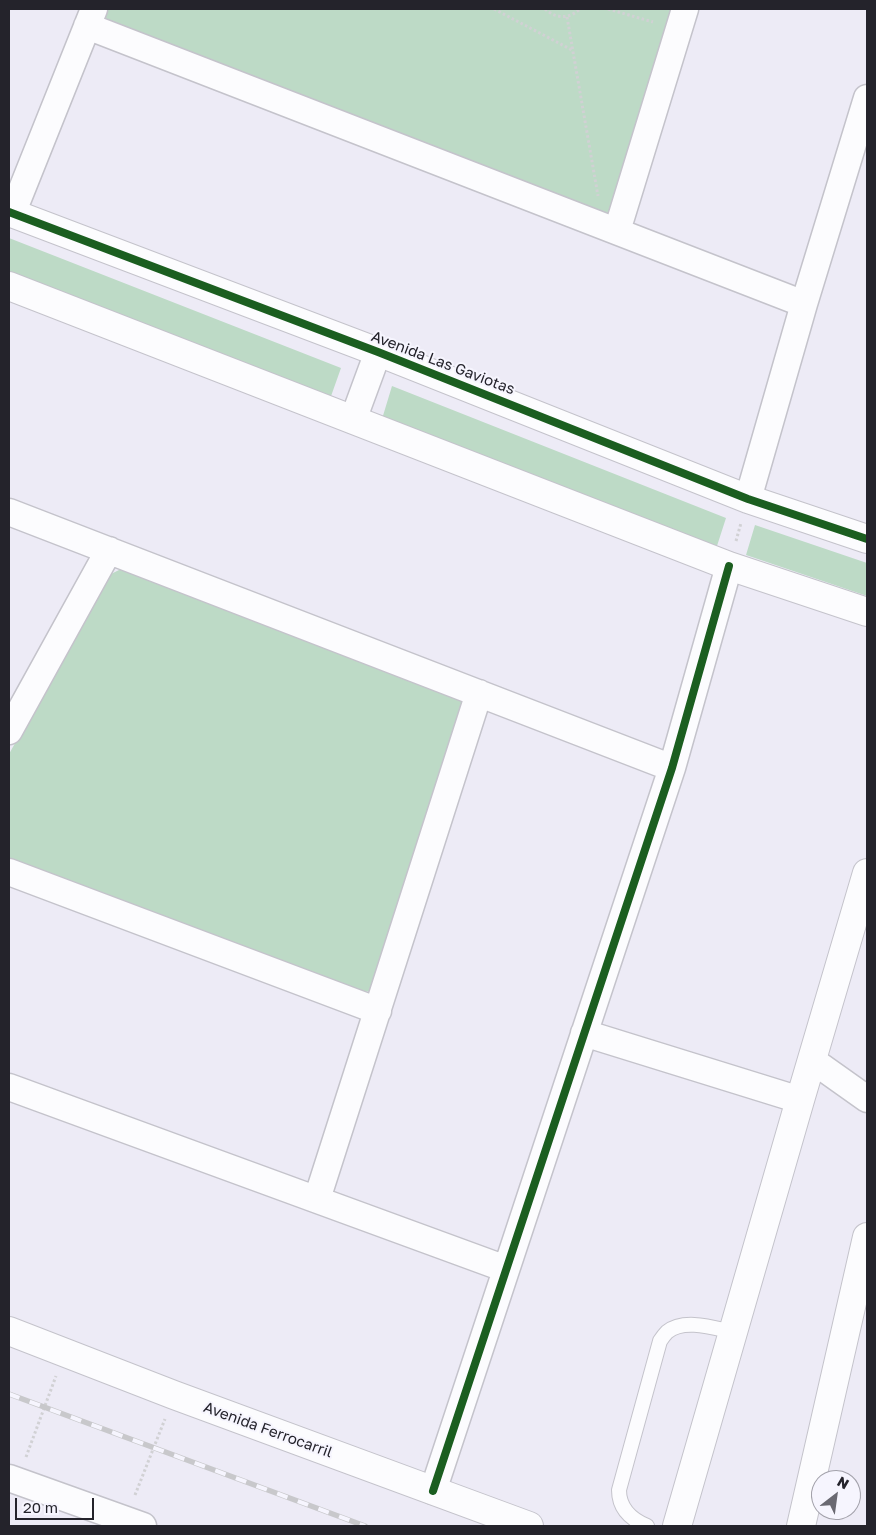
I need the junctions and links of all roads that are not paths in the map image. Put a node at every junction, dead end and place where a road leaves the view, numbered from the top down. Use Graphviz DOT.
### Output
graph roads {
  1 [pos="685,9"];
  2 [pos="90,18"];
  3 [pos="867,98"];
  4 [pos="11,213"];
  5 [pos="618,231"];
  6 [pos="9,286"];
  7 [pos="804,304"];
  8 [pos="378,352"];
  9 [pos="353,420"];
  10 [pos="748,499"];
  11 [pos="9,512"];
  12 [pos="867,539"];
  13 [pos="109,550"];
  14 [pos="729,566"];
  15 [pos="867,612"];
  16 [pos="479,693"];
  17 [pos="9,731"];
  18 [pos="672,768"];
  19 [pos="9,872"];
  20 [pos="867,873"];
  21 [pos="378,1011"];
  22 [pos="584,1033"];
  23 [pos="812,1060"];
  24 [pos="9,1087"];
  25 [pos="867,1099"];
  26 [pos="800,1100"];
  27 [pos="317,1199"];
  28 [pos="867,1237"];
  29 [pos="506,1268"];
  30 [pos="9,1331"];
  31 [pos="733,1332"];
  32 [pos="13,1479"];
  33 [pos="433,1491"];
  34 [pos="135,1524"];
  35 [pos="529,1526"];
  36 [pos="647,1526"];
  37 [pos="677,1526"];
  38 [pos="801,1526"];
  1 -- 5 [label="street"];
  2 -- 4 [label="street"];
  2 -- 5 [label="street"];
  3 -- 7 [label="street"];
  4 -- 8 [label="street, Avenida Las Gaviotas"];
  5 -- 7 [label="street"];
  6 -- 9 [label="street"];
  7 -- 10 [label="street"];
  8 -- 9 [label="street"];
  8 -- 10 [label="street, Avenida Las Gaviotas"];
  9 -- 14 [label="street"];
  10 -- 12 [label="street, Avenida Las Gaviotas"];
  11 -- 13 [label="street"];
  13 -- 16 [label="street"];
  13 -- 17 [label="street"];
  14 -- 15 [label="street"];
  14 -- 18 [label="street"];
  16 -- 18 [label="street"];
  16 -- 21 [label="street"];
  18 -- 22 [label="street"];
  19 -- 21 [label="street"];
  20 -- 23 [label="street"];
  21 -- 27 [label="street"];
  22 -- 26 [label="street"];
  22 -- 29 [label="street"];
  23 -- 25 [label="street"];
  23 -- 26 [label="street"];
  24 -- 27 [label="street"];
  26 -- 31 [label="street"];
  27 -- 29 [label="street"];
  28 -- 38 [label="street"];
  29 -- 33 [label="street"];
  30 -- 33 [label="street, Avenida Ferrocarril"];
  31 -- 36 [label="lane"];
  31 -- 37 [label="street"];
  32 -- 34 [label="street"];
  33 -- 35 [label="street, Avenida Ferrocarril"];
}
